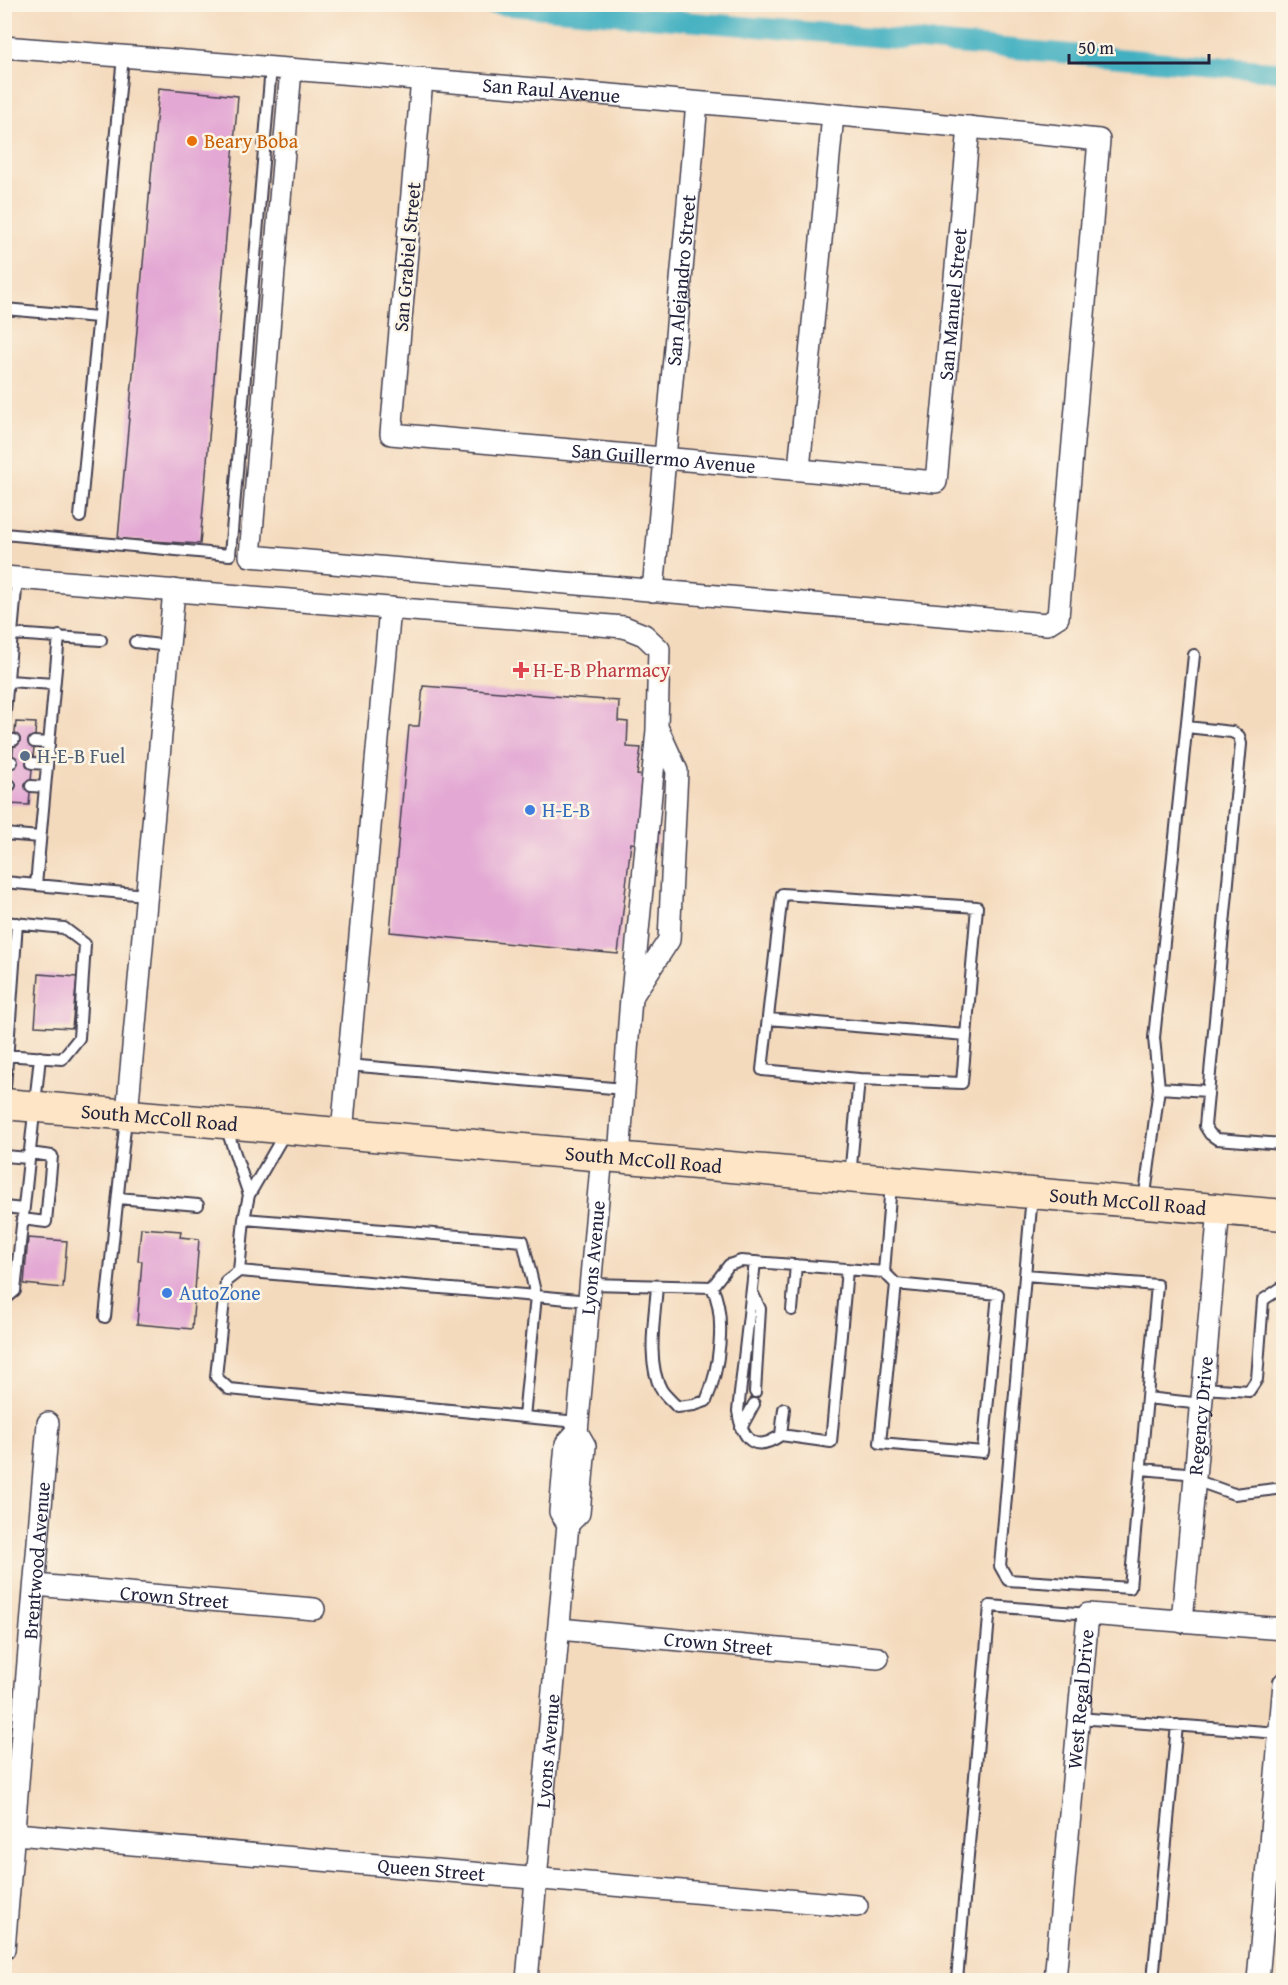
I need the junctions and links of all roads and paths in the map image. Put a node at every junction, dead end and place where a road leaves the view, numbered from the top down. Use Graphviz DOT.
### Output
graph roads {
  1 [pos="4,47"];
  2 [pos="123,56"];
  3 [pos="281,68"];
  4 [pos="422,79"];
  5 [pos="697,103"];
  6 [pos="832,115"];
  7 [pos="969,127"];
  8 [pos="4,309"];
  9 [pos="98,317"];
  10 [pos="391,434"];
  11 [pos="665,457"];
  12 [pos="799,469"];
  13 [pos="936,482"];
  14 [pos="80,517"];
  15 [pos="4,534"];
  16 [pos="240,556"];
  17 [pos="11,577"];
  18 [pos="174,590"];
  19 [pos="653,591"];
  20 [pos="390,608"];
  21 [pos="12,634"];
  22 [pos="59,636"];
  23 [pos="101,640"];
  24 [pos="135,642"];
  25 [pos="168,646"];
  26 [pos="1194,656"];
  27 [pos="8,681"];
  28 [pos="54,684"];
  29 [pos="4,723"];
  30 [pos="657,727"];
  31 [pos="1187,727"];
  32 [pos="34,742"];
  33 [pos="49,743"];
  34 [pos="32,763"];
  35 [pos="47,764"];
  36 [pos="31,786"];
  37 [pos="45,787"];
  38 [pos="4,834"];
  39 [pos="40,837"];
  40 [pos="4,882"];
  41 [pos="36,885"];
  42 [pos="146,896"];
  43 [pos="4,922"];
  44 [pos="17,923"];
  45 [pos="10,957"];
  46 [pos="9,981"];
  47 [pos="631,998"];
  48 [pos="8,1009"];
  49 [pos="768,1018"];
  50 [pos="966,1035"];
  51 [pos="6,1055"];
  52 [pos="40,1058"];
  53 [pos="348,1065"];
  54 [pos="860,1079"];
  55 [pos="1159,1088"];
  56 [pos="624,1089"];
  57 [pos="1208,1091"];
  58 [pos="4,1103"];
  59 [pos="35,1106"];
  60 [pos="127,1114"];
  61 [pos="224,1122"];
  62 [pos="288,1128"];
  63 [pos="342,1133"];
  64 [pos="1283,1144"];
  65 [pos="4,1156"];
  66 [pos="29,1156"];
  67 [pos="610,1156"];
  68 [pos="850,1177"];
  69 [pos="892,1180"];
  70 [pos="1032,1193"];
  71 [pos="249,1195"];
  72 [pos="118,1198"];
  73 [pos="1144,1202"];
  74 [pos="198,1205"];
  75 [pos="4,1207"];
  76 [pos="1220,1209"];
  77 [pos="23,1214"];
  78 [pos="1284,1215"];
  79 [pos="244,1219"];
  80 [pos="755,1262"];
  81 [pos="796,1266"];
  82 [pos="848,1270"];
  83 [pos="239,1271"];
  84 [pos="884,1272"];
  85 [pos="1025,1275"];
  86 [pos="896,1284"];
  87 [pos="657,1286"];
  88 [pos="1284,1286"];
  89 [pos="712,1287"];
  90 [pos="590,1292"];
  91 [pos="752,1292"];
  92 [pos="536,1296"];
  93 [pos="4,1300"];
  94 [pos="792,1310"];
  95 [pos="105,1317"];
  96 [pos="755,1392"];
  97 [pos="1203,1396"];
  98 [pos="1148,1398"];
  99 [pos="754,1404"];
  100 [pos="784,1409"];
  101 [pos="524,1417"];
  102 [pos="48,1423"];
  103 [pos="578,1427"];
  104 [pos="741,1428"];
  105 [pos="781,1435"];
  106 [pos="1142,1469"];
  107 [pos="1195,1477"];
  108 [pos="1284,1488"];
  109 [pos="35,1585"];
  110 [pos="314,1609"];
  111 [pos="1088,1614"];
  112 [pos="1182,1622"];
  113 [pos="559,1629"];
  114 [pos="1284,1629"];
  115 [pos="878,1658"];
  116 [pos="1284,1683"];
  117 [pos="1078,1718"];
  118 [pos="1177,1725"];
  119 [pos="1279,1732"];
  120 [pos="10,1834"];
  121 [pos="536,1878"];
  122 [pos="857,1906"];
  123 [pos="4,1949"];
  124 [pos="527,1980"];
  125 [pos="957,1980"];
  126 [pos="1055,1980"];
  127 [pos="1153,1980"];
  128 [pos="1258,1980"];
  1 -- 2 [label="street, San Raul Avenue"];
  2 -- 3 [label="street, San Raul Avenue"];
  2 -- 9 [label="lane"];
  3 -- 4 [label="street, San Raul Avenue"];
  3 -- 16 [label="street"];
  4 -- 5 [label="street, San Raul Avenue"];
  4 -- 10 [label="street, San Grabiel Street"];
  5 -- 6 [label="street, San Raul Avenue"];
  5 -- 11 [label="street, San Alejandro Street"];
  6 -- 7 [label="street, San Raul Avenue"];
  6 -- 12 [label="street"];
  7 -- 13 [label="street, San Manuel Street"];
  7 -- 19 [label="street, San Raul Avenue"];
  8 -- 9 [label="lane"];
  9 -- 14 [label="lane"];
  10 -- 11 [label="street, San Guillermo Avenue"];
  11 -- 12 [label="street, San Guillermo Avenue"];
  11 -- 19 [label="street, San Alejandro Street"];
  12 -- 13 [label="street, San Guillermo Avenue"];
  15 -- 16 [label="lane"];
  16 -- 19 [label="street"];
  17 -- 18 [label="street, Lyons Avenue"];
  17 -- 21 [label="lane"];
  18 -- 20 [label="street, Lyons Avenue"];
  18 -- 25 [label="street"];
  20 -- 30 [label="street, Lyons Avenue"];
  20 -- 53 [label="street"];
  21 -- 22 [label="lane"];
  21 -- 27 [label="lane"];
  22 -- 23 [label="lane"];
  22 -- 28 [label="lane"];
  24 -- 25 [label="lane"];
  25 -- 42 [label="street"];
  26 -- 31 [label="lane"];
  27 -- 28 [label="lane"];
  27 -- 29 [label="lane"];
  28 -- 33 [label="lane"];
  30 -- 47 [label="street, Lyons Avenue"];
  30 -- 47 [label="street"];
  31 -- 55 [label="lane"];
  31 -- 57 [label="lane"];
  32 -- 33 [label="lane"];
  33 -- 35 [label="lane"];
  34 -- 35 [label="lane"];
  35 -- 37 [label="lane"];
  36 -- 37 [label="lane"];
  37 -- 39 [label="lane"];
  38 -- 39 [label="lane"];
  39 -- 41 [label="lane"];
  40 -- 41 [label="lane"];
  41 -- 42 [label="lane"];
  42 -- 60 [label="street"];
  43 -- 44 [label="lane"];
  44 -- 45 [label="lane"];
  44 -- 52 [label="lane"];
  45 -- 46 [label="lane"];
  46 -- 48 [label="lane"];
  47 -- 56 [label="street, Lyons Avenue"];
  48 -- 51 [label="lane"];
  49 -- 50 [label="lane"];
  49 -- 50 [label="lane"];
  49 -- 54 [label="lane"];
  50 -- 54 [label="lane"];
  51 -- 52 [label="lane"];
  51 -- 58 [label="lane"];
  52 -- 59 [label="lane"];
  53 -- 56 [label="lane"];
  53 -- 63 [label="street"];
  54 -- 68 [label="lane"];
  55 -- 57 [label="lane"];
  55 -- 73 [label="lane"];
  56 -- 67 [label="street, Lyons Avenue"];
  57 -- 64 [label="lane"];
  58 -- 59 [label="main road, South McColl Road"];
  59 -- 60 [label="main road, South McColl Road"];
  59 -- 66 [label="lane"];
  60 -- 61 [label="main road, South McColl Road"];
  60 -- 72 [label="lane"];
  61 -- 62 [label="main road, South McColl Road"];
  61 -- 71 [label="lane"];
  62 -- 63 [label="main road, South McColl Road"];
  62 -- 71 [label="lane"];
  63 -- 67 [label="main road, South McColl Road"];
  65 -- 66 [label="lane"];
  66 -- 77 [label="lane"];
  66 -- 77 [label="lane"];
  67 -- 68 [label="main road, South McColl Road"];
  67 -- 90 [label="street, Lyons Avenue"];
  68 -- 69 [label="main road, South McColl Road"];
  69 -- 70 [label="main road, South McColl Road"];
  69 -- 84 [label="lane"];
  70 -- 73 [label="main road, South McColl Road"];
  70 -- 85 [label="lane"];
  71 -- 79 [label="lane"];
  72 -- 74 [label="lane"];
  72 -- 95 [label="lane"];
  73 -- 76 [label="main road, South McColl Road"];
  75 -- 77 [label="lane"];
  76 -- 78 [label="main road, South McColl Road"];
  76 -- 97 [label="street, Regency Drive"];
  77 -- 93 [label="lane"];
  79 -- 83 [label="lane"];
  79 -- 92 [label="lane"];
  80 -- 81 [label="lane"];
  80 -- 89 [label="lane"];
  80 -- 91 [label="lane"];
  81 -- 82 [label="lane"];
  81 -- 94 [label="lane"];
  82 -- 84 [label="lane"];
  82 -- 105 [label="lane"];
  83 -- 92 [label="lane"];
  83 -- 101 [label="lane"];
  84 -- 86 [label="lane"];
  85 -- 98 [label="lane"];
  85 -- 106 [label="lane"];
  86 -- 86 [label="lane"];
  87 -- 89 [label="lane"];
  87 -- 89 [label="lane"];
  87 -- 90 [label="lane"];
  88 -- 97 [label="lane"];
  90 -- 92 [label="lane"];
  90 -- 103 [label="street, Lyons Avenue"];
  91 -- 96 [label="lane"];
  91 -- 104 [label="lane"];
  92 -- 101 [label="lane"];
  97 -- 98 [label="lane"];
  97 -- 107 [label="street, Regency Drive"];
  98 -- 106 [label="lane"];
  99 -- 104 [label="lane"];
  100 -- 105 [label="lane"];
  101 -- 103 [label="lane"];
  102 -- 109 [label="street, Brentwood Avenue"];
  103 -- 113 [label="street, Lyons Avenue"];
  104 -- 105 [label="lane"];
  106 -- 107 [label="lane"];
  107 -- 108 [label="lane"];
  107 -- 112 [label="street, Regency Drive"];
  109 -- 110 [label="street, Crown Street"];
  109 -- 120 [label="street, Brentwood Avenue"];
  111 -- 112 [label="street, West Regal Drive"];
  111 -- 117 [label="street, West Regal Drive"];
  111 -- 125 [label="lane"];
  112 -- 114 [label="street, West Regal Drive"];
  113 -- 115 [label="street, Crown Street"];
  113 -- 121 [label="street, Lyons Avenue"];
  116 -- 119 [label="street"];
  117 -- 118 [label="lane"];
  117 -- 126 [label="street, West Regal Drive"];
  118 -- 119 [label="lane"];
  118 -- 127 [label="lane"];
  119 -- 128 [label="street"];
  120 -- 121 [label="street, Queen Street"];
  120 -- 123 [label="street, Brentwood Avenue"];
  121 -- 122 [label="street, Queen Street"];
  121 -- 124 [label="street, Lyons Avenue"];
}
